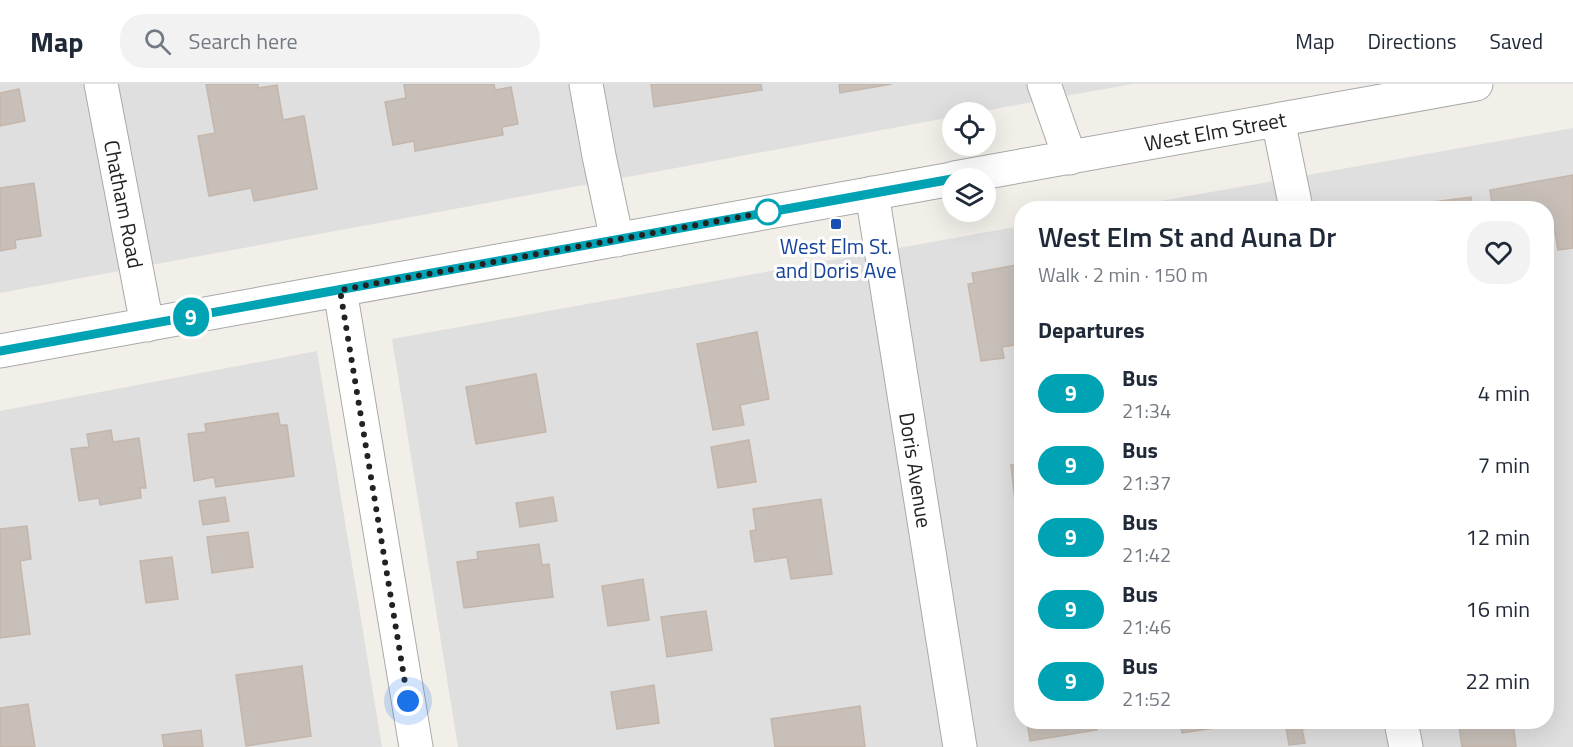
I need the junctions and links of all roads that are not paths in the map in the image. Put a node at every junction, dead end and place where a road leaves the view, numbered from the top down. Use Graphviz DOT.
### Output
graph roads {
  1 [pos="100,84"];
  2 [pos="586,84"];
  3 [pos="1044,84"];
  4 [pos="1476,84"];
  5 [pos="1278,120"];
  6 [pos="1070,158"];
  7 [pos="996,171"];
  8 [pos="942,181"];
  9 [pos="872,193"];
  10 [pos="1295,201"];
  11 [pos="617,240"];
  12 [pos="340,290"];
  13 [pos="147,325"];
  14 [pos="0,351"];
  15 [pos="1402,729"];
  16 [pos="416,747"];
  17 [pos="960,747"];
  18 [pos="1406,747"];
  1 -- 13 [label="street, Chatham Road"];
  2 -- 11 [label="street"];
  3 -- 6 [label="street"];
  4 -- 5 [label="street, West Elm Street"];
  5 -- 6 [label="street, West Elm Street"];
  5 -- 10 [label="street"];
  6 -- 7 [label="street, West Elm Street"];
  8 -- 9 [label="street, West Elm Street"];
  9 -- 11 [label="street, West Elm Street"];
  9 -- 17 [label="street, Doris Avenue"];
  11 -- 12 [label="street, West Elm Street"];
  12 -- 13 [label="street, West Elm Street"];
  12 -- 16 [label="street"];
  13 -- 14 [label="street, West Elm Street"];
  15 -- 18 [label="street"];
}
